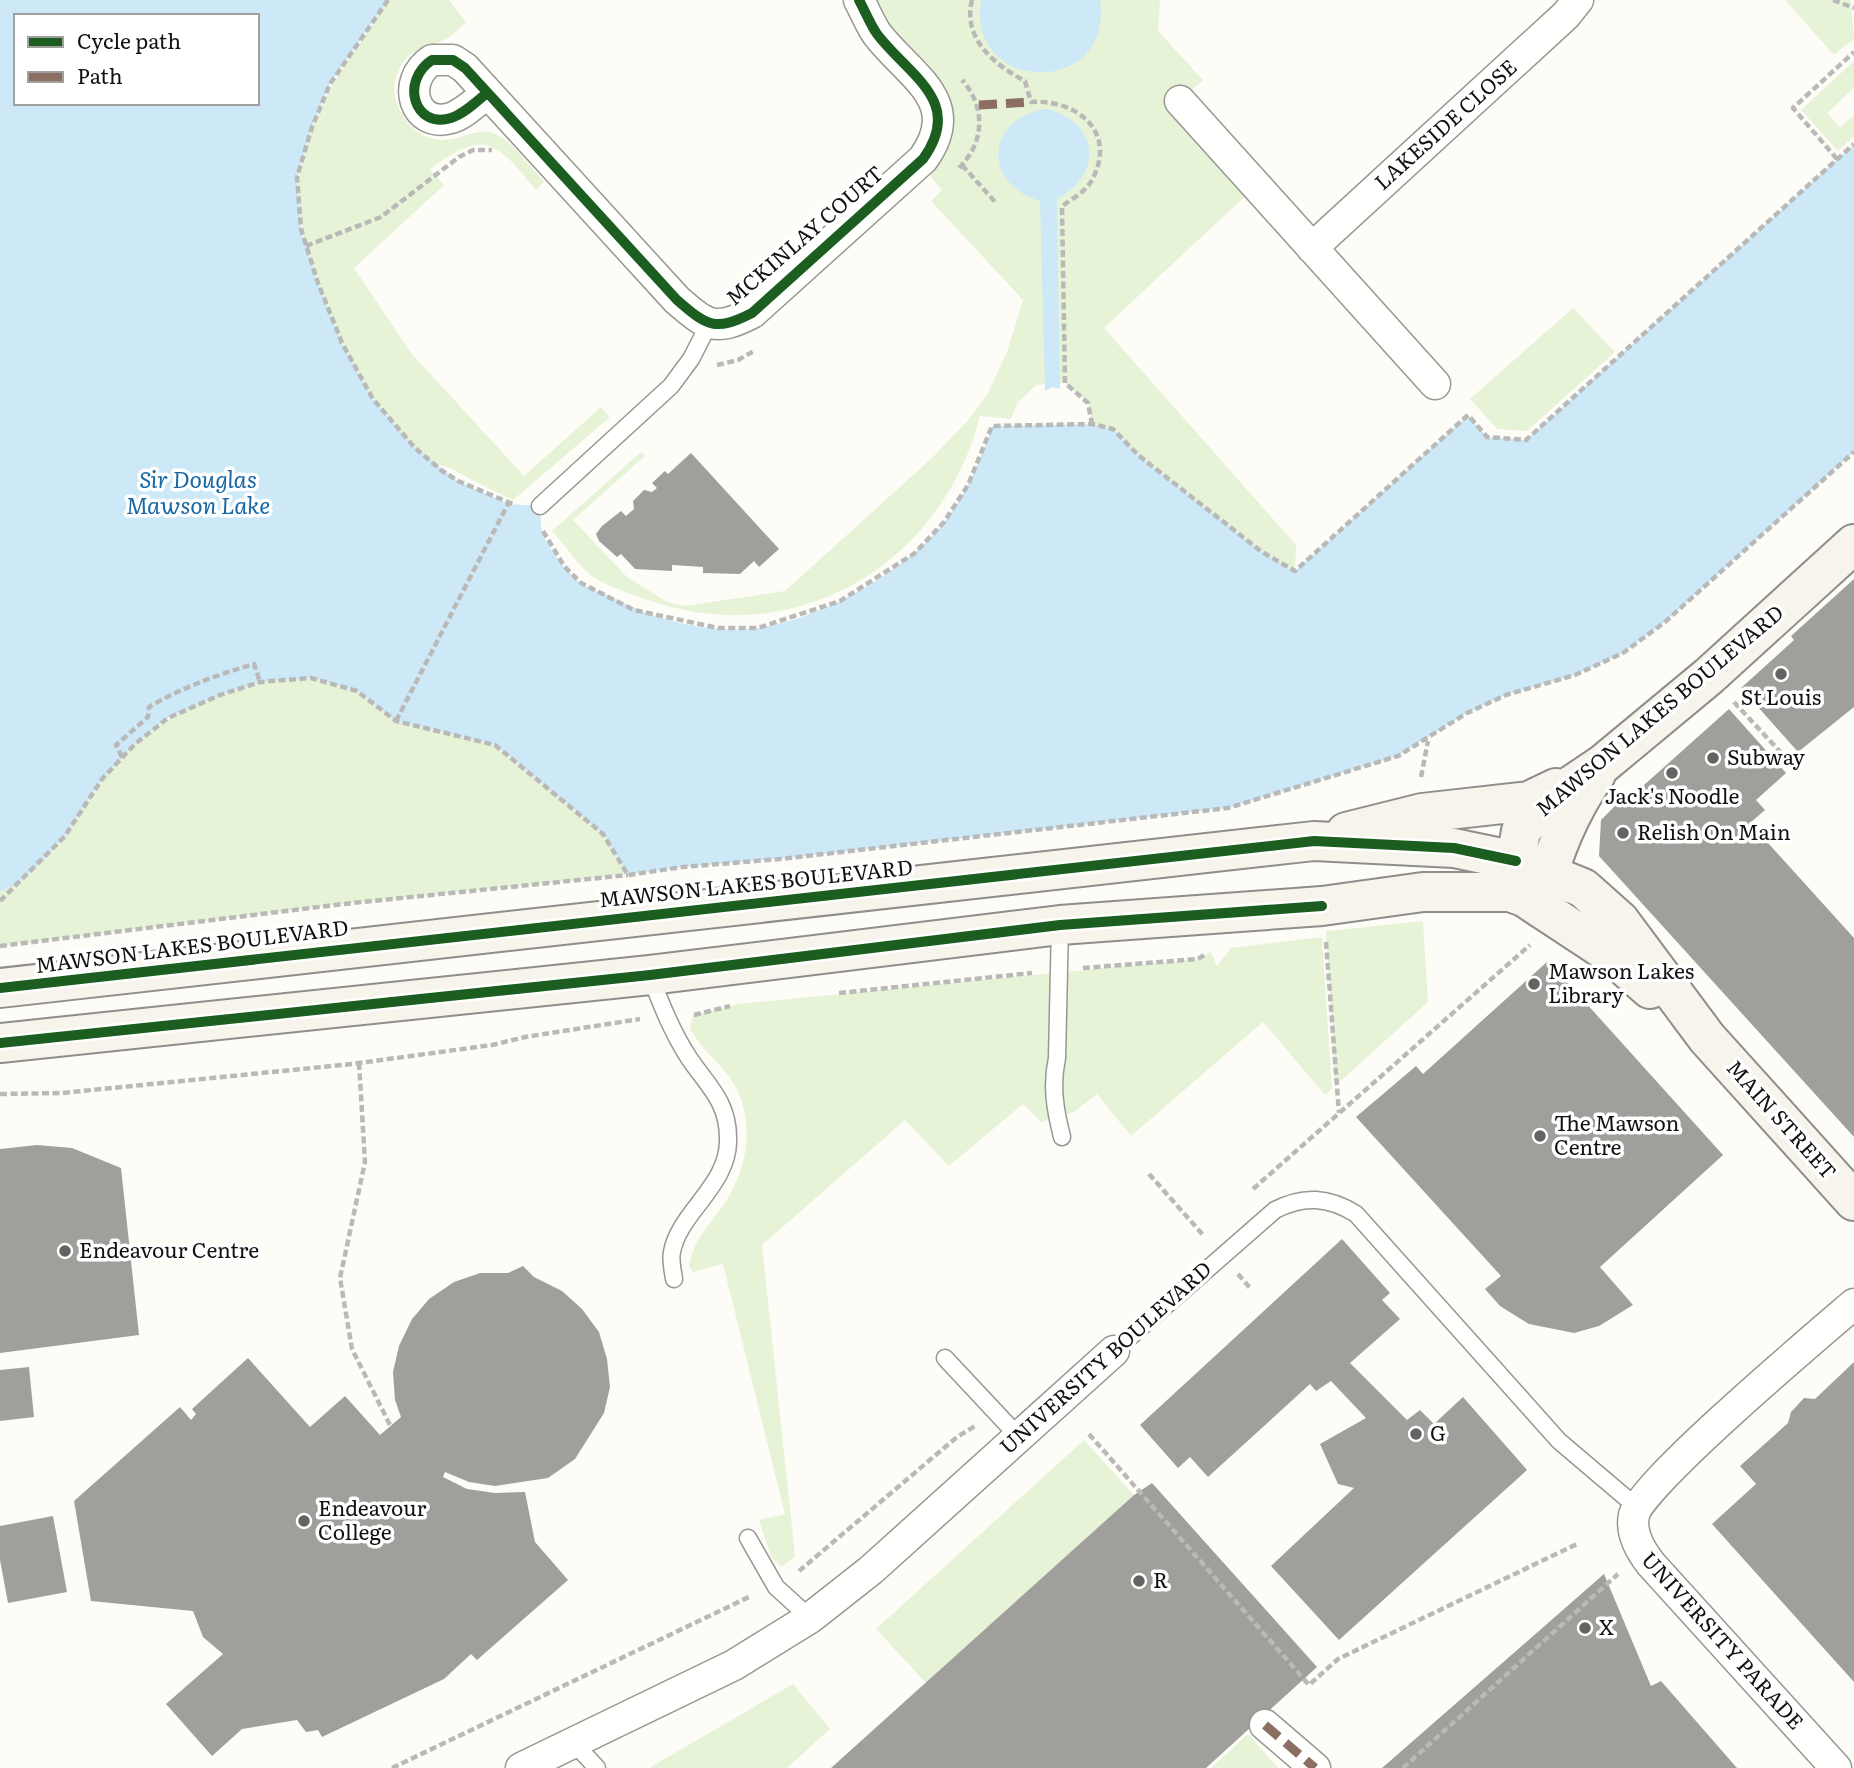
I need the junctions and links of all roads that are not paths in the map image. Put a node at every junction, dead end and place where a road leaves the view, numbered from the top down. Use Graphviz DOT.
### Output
graph roads {
  1 [pos="859,0"];
  2 [pos="1578,0"];
  3 [pos="487,93"];
  4 [pos="1180,101"];
  5 [pos="1312,248"];
  6 [pos="709,324"];
  7 [pos="1435,384"];
  8 [pos="540,506"];
  9 [pos="1854,544"];
  10 [pos="1604,764"];
  11 [pos="1314,841"];
  12 [pos="1528,883"];
  13 [pos="1060,925"];
  14 [pos="650,975"];
  15 [pos="0,988"];
  16 [pos="1707,1038"];
  17 [pos="0,1043"];
  18 [pos="1062,1137"];
  19 [pos="1854,1201"];
  20 [pos="674,1279"];
  21 [pos="1854,1304"];
  22 [pos="1114,1351"];
  23 [pos="945,1358"];
  24 [pos="1018,1436"];
  25 [pos="1637,1508"];
  26 [pos="748,1538"];
  27 [pos="810,1618"];
  28 [pos="1265,1725"];
  29 [pos="574,1743"];
  30 [pos="521,1768"];
  31 [pos="597,1768"];
  32 [pos="1315,1768"];
  33 [pos="1836,1768"];
  1 -- 6 [label="street, MCKINLAY COURT"];
  2 -- 5 [label="street, LAKESIDE CLOSE"];
  3 -- 6 [label="street, MCKINLAY COURT"];
  4 -- 5 [label="street"];
  5 -- 7 [label="street"];
  6 -- 8 [label="lane, MCKINLAY COURT"];
  9 -- 10 [label="street, MAWSON LAKES BOULEVARD"];
  10 -- 11 [label="street"];
  10 -- 12 [label="street, MAWSON LAKES BOULEVARD"];
  11 -- 12 [label="street, MAWSON LAKES BOULEVARD"];
  11 -- 15 [label="street, MAWSON LAKES BOULEVARD"];
  12 -- 13 [label="street, MAWSON LAKES BOULEVARD"];
  12 -- 16 [label="street, MAWSON LAKES BOULEVARD"];
  13 -- 14 [label="street, MAWSON LAKES BOULEVARD"];
  13 -- 18 [label="lane"];
  14 -- 17 [label="street, MAWSON LAKES BOULEVARD"];
  14 -- 20 [label="lane"];
  16 -- 19 [label="street, MAIN STREET"];
  21 -- 25 [label="street"];
  22 -- 24 [label="street, UNIVERSITY BOULEVARD"];
  22 -- 25 [label="lane, UNIVERSITY BOULEVARD"];
  23 -- 24 [label="lane"];
  24 -- 27 [label="street, UNIVERSITY BOULEVARD"];
  25 -- 33 [label="street, UNIVERSITY PARADE"];
  26 -- 27 [label="lane"];
  27 -- 29 [label="street, UNIVERSITY BOULEVARD"];
  28 -- 32 [label="street"];
  29 -- 30 [label="street, UNIVERSITY BOULEVARD"];
  29 -- 31 [label="lane"];
}
